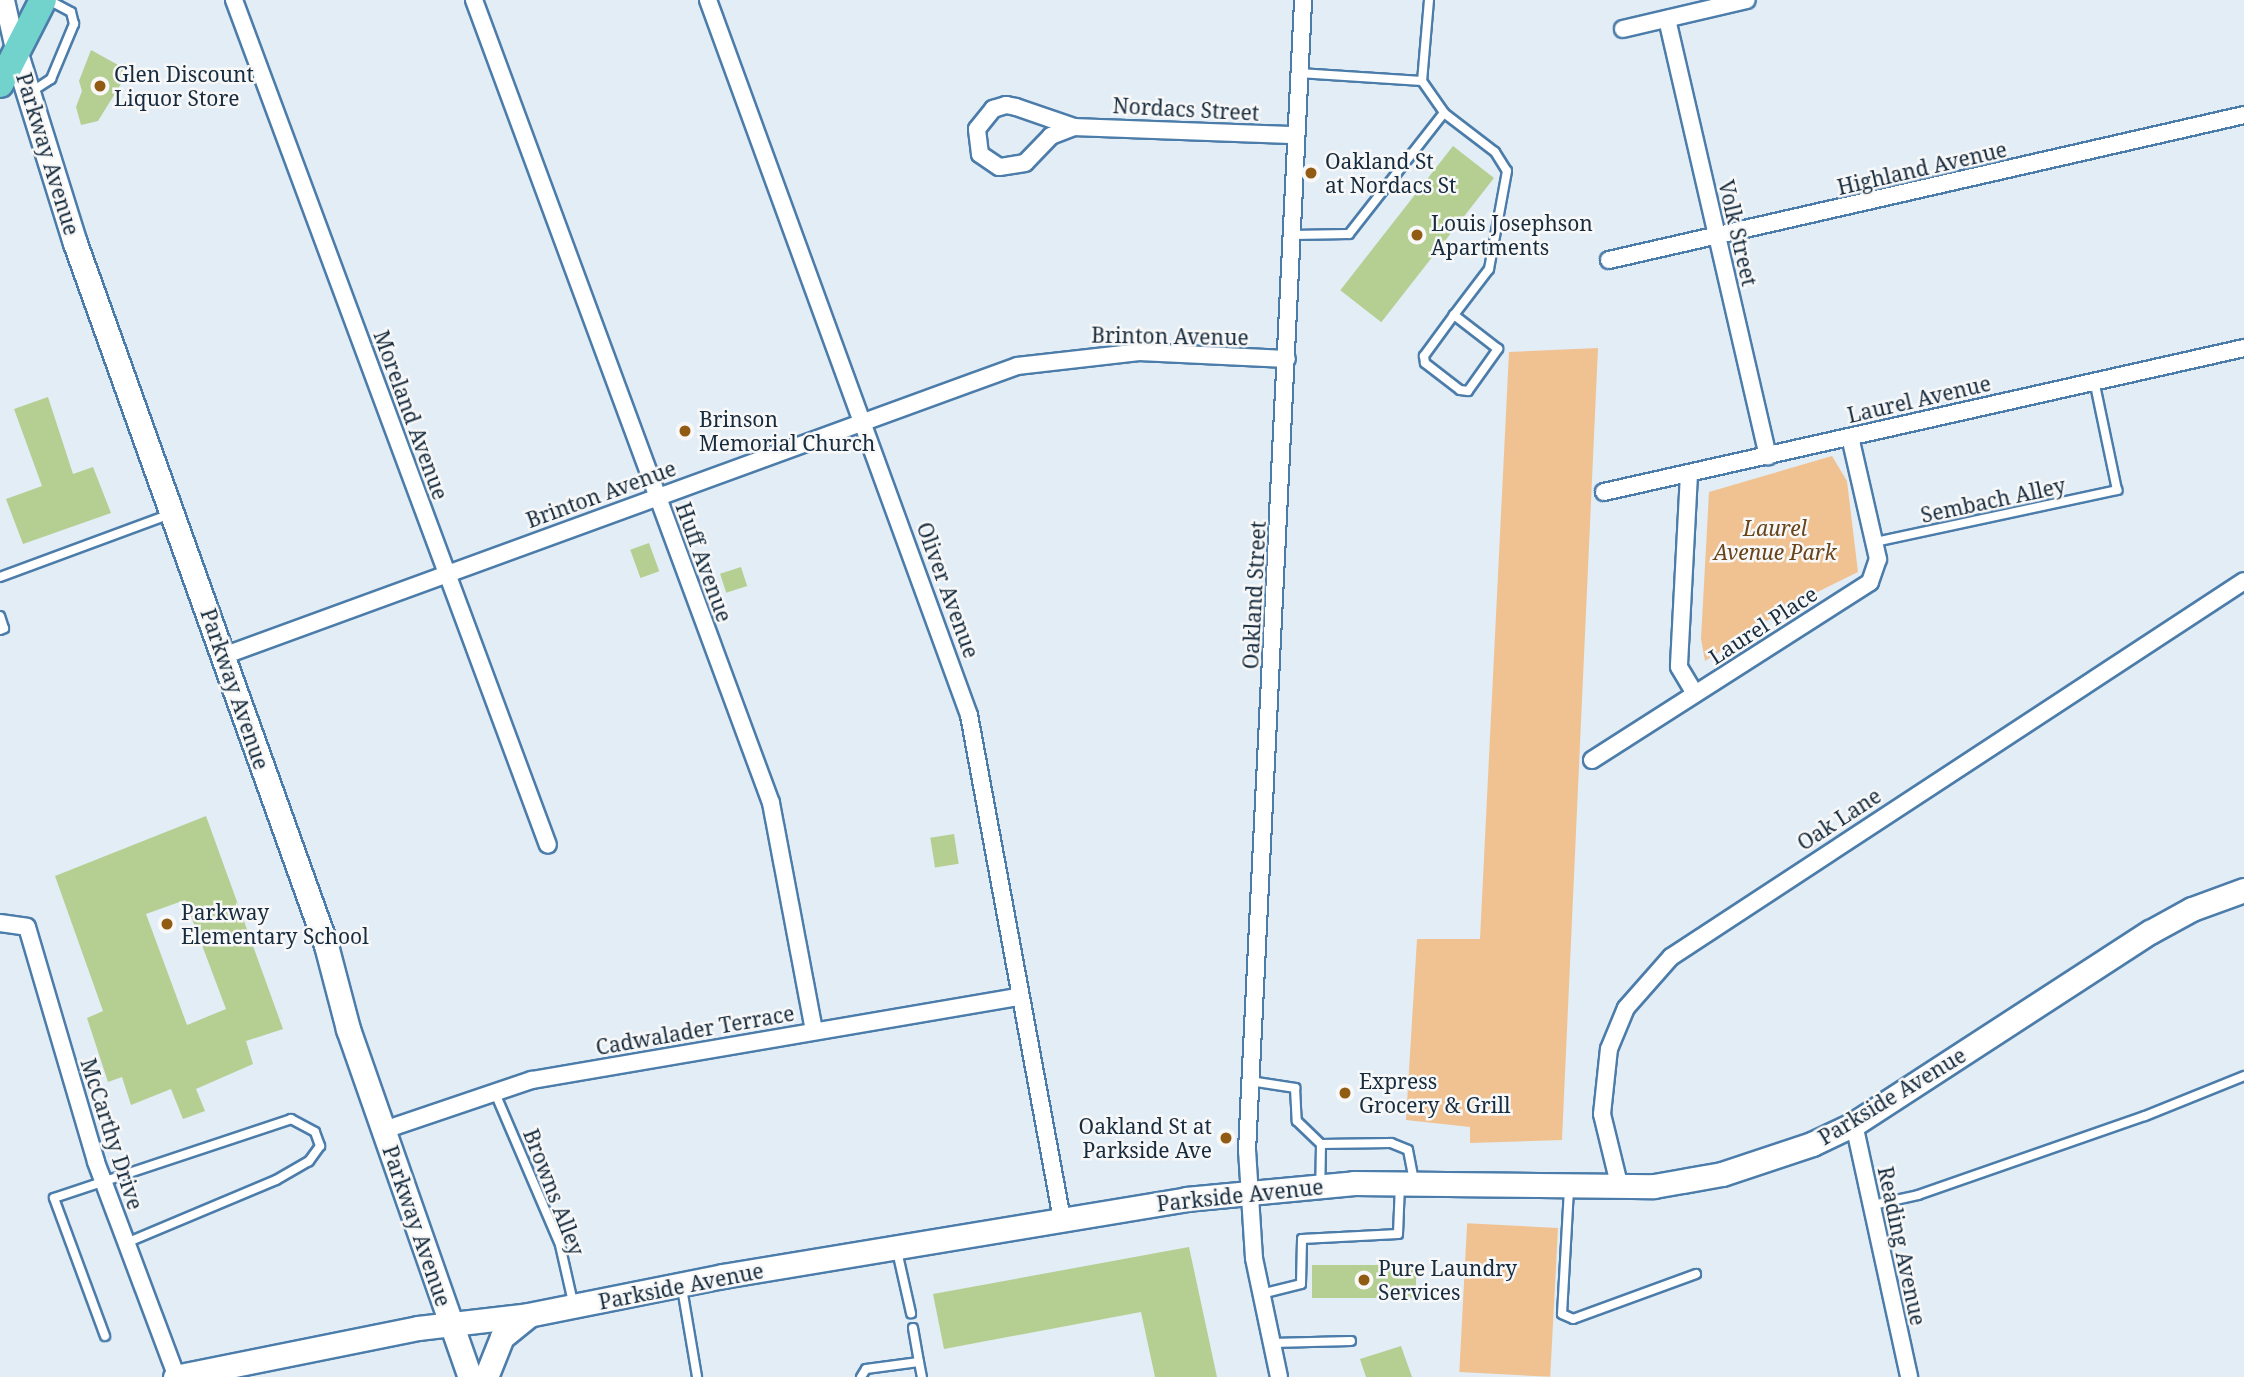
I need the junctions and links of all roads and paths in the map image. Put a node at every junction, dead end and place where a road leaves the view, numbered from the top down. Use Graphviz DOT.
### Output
graph roads {
  1 [pos="4,0"];
  2 [pos="43,0"];
  3 [pos="48,0"];
  4 [pos="234,0"];
  5 [pos="474,0"];
  6 [pos="708,0"];
  7 [pos="1303,0"];
  8 [pos="1429,0"];
  9 [pos="1747,0"];
  10 [pos="1667,19"];
  11 [pos="1623,29"];
  12 [pos="17,57"];
  13 [pos="1300,73"];
  14 [pos="1422,81"];
  15 [pos="0,84"];
  16 [pos="29,93"];
  17 [pos="1444,113"];
  18 [pos="2244,115"];
  19 [pos="1074,127"];
  20 [pos="1296,135"];
  21 [pos="1292,235"];
  22 [pos="1717,236"];
  23 [pos="1609,261"];
  24 [pos="1454,316"];
  25 [pos="2244,348"];
  26 [pos="1287,359"];
  27 [pos="2094,380"];
  28 [pos="863,420"];
  29 [pos="1850,437"];
  30 [pos="1768,456"];
  31 [pos="1689,474"];
  32 [pos="1604,492"];
  33 [pos="657,496"];
  34 [pos="173,513"];
  35 [pos="1875,542"];
  36 [pos="446,573"];
  37 [pos="0,577"];
  38 [pos="2244,582"];
  39 [pos="0,616"];
  40 [pos="0,630"];
  41 [pos="223,656"];
  42 [pos="1695,694"];
  43 [pos="1592,760"];
  44 [pos="548,845"];
  45 [pos="2244,890"];
  46 [pos="0,923"];
  47 [pos="1020,997"];
  48 [pos="814,1030"];
  49 [pos="2244,1076"];
  50 [pos="1250,1082"];
  51 [pos="495,1093"];
  52 [pos="1854,1124"];
  53 [pos="384,1130"];
  54 [pos="1321,1144"];
  55 [pos="103,1181"];
  56 [pos="1407,1182"];
  57 [pos="1320,1185"];
  58 [pos="1619,1188"];
  59 [pos="1569,1189"];
  60 [pos="1247,1192"];
  61 [pos="1873,1205"];
  62 [pos="1062,1219"];
  63 [pos="126,1243"];
  64 [pos="896,1248"];
  65 [pos="1696,1273"];
  66 [pos="681,1285"];
  67 [pos="1261,1294"];
  68 [pos="574,1307"];
  69 [pos="911,1313"];
  70 [pos="528,1315"];
  71 [pos="450,1323"];
  72 [pos="914,1328"];
  73 [pos="104,1336"];
  74 [pos="1351,1341"];
  75 [pos="1272,1343"];
  76 [pos="919,1362"];
  77 [pos="176,1377"];
  78 [pos="470,1377"];
  79 [pos="486,1377"];
  80 [pos="697,1377"];
  81 [pos="861,1377"];
  82 [pos="922,1377"];
  83 [pos="1279,1377"];
  84 [pos="1909,1377"];
  1 -- 12 [label="street, Parkway Avenue"];
  2 -- 12 [label="main road"];
  3 -- 16 [label="lane"];
  4 -- 36 [label="street, Moreland Avenue"];
  5 -- 33 [label="street, Huff Avenue"];
  6 -- 28 [label="street, Oliver Avenue"];
  7 -- 13 [label="street, Oakland Street"];
  8 -- 14 [label="lane"];
  9 -- 10 [label="street"];
  10 -- 11 [label="street"];
  10 -- 22 [label="street, Volk Street"];
  12 -- 15 [label="main road"];
  12 -- 16 [label="main road, Parkway Avenue"];
  13 -- 14 [label="lane"];
  13 -- 20 [label="street, Oakland Street"];
  14 -- 17 [label="lane"];
  16 -- 34 [label="main road, Parkway Avenue"];
  17 -- 21 [label="lane"];
  17 -- 24 [label="lane"];
  18 -- 22 [label="street, Highland Avenue"];
  19 -- 19 [label="street, Nordacs Street"];
  19 -- 20 [label="street, Nordacs Street"];
  20 -- 21 [label="street, Oakland Street"];
  21 -- 26 [label="street, Oakland Street"];
  22 -- 23 [label="street, Highland Avenue"];
  22 -- 30 [label="street, Volk Street"];
  24 -- 24 [label="lane"];
  25 -- 27 [label="street, Laurel Avenue"];
  26 -- 28 [label="street, Brinton Avenue"];
  26 -- 50 [label="street, Oakland Street"];
  27 -- 29 [label="street, Laurel Avenue"];
  27 -- 35 [label="lane, Sembach Alley"];
  28 -- 33 [label="street, Brinton Avenue"];
  28 -- 47 [label="street, Oliver Avenue"];
  29 -- 30 [label="street, Laurel Avenue"];
  29 -- 35 [label="street, Laurel Place"];
  30 -- 31 [label="street, Laurel Avenue"];
  31 -- 32 [label="street, Laurel Avenue"];
  31 -- 42 [label="street, Laurel Place"];
  33 -- 36 [label="street, Brinton Avenue"];
  33 -- 48 [label="street, Huff Avenue"];
  34 -- 37 [label="lane"];
  34 -- 41 [label="main road, Parkway Avenue"];
  35 -- 42 [label="street, Laurel Place"];
  36 -- 41 [label="street, Brinton Avenue"];
  36 -- 44 [label="street, Moreland Avenue"];
  38 -- 58 [label="street, Oak Lane"];
  39 -- 40 [label="lane"];
  41 -- 53 [label="main road, Parkway Avenue"];
  42 -- 43 [label="street, Laurel Place"];
  45 -- 52 [label="main road, Parkside Avenue"];
  46 -- 55 [label="street, McCarthy Drive"];
  47 -- 48 [label="street, Cadwalader Terrace"];
  47 -- 62 [label="street, Oliver Avenue"];
  48 -- 51 [label="street, Cadwalader Terrace"];
  49 -- 61 [label="lane"];
  50 -- 54 [label="lane"];
  50 -- 60 [label="street, Oakland Street"];
  51 -- 53 [label="street, Cadwalader Terrace"];
  51 -- 68 [label="lane, Browns Alley"];
  52 -- 58 [label="main road, Parkside Avenue"];
  52 -- 61 [label="street, Reading Avenue"];
  53 -- 71 [label="main road, Parkway Avenue"];
  54 -- 56 [label="lane"];
  54 -- 57 [label="lane"];
  55 -- 63 [label="street, McCarthy Drive"];
  55 -- 63 [label="lane"];
  55 -- 73 [label="lane"];
  56 -- 57 [label="main road, Parkside Avenue"];
  56 -- 59 [label="main road, Parkside Avenue"];
  56 -- 67 [label="lane"];
  57 -- 60 [label="main road, Parkside Avenue"];
  58 -- 59 [label="main road, Parkside Avenue"];
  59 -- 65 [label="lane"];
  60 -- 62 [label="main road, Parkside Avenue"];
  60 -- 67 [label="street, Oakland Street"];
  61 -- 84 [label="street, Reading Avenue"];
  62 -- 64 [label="main road, Parkside Avenue"];
  63 -- 77 [label="street, McCarthy Drive"];
  64 -- 66 [label="main road, Parkside Avenue"];
  64 -- 69 [label="lane"];
  66 -- 68 [label="main road, Parkside Avenue"];
  66 -- 80 [label="lane"];
  67 -- 75 [label="street, Oakland Street"];
  68 -- 70 [label="main road, Parkside Avenue"];
  70 -- 71 [label="main road, Parkside Avenue"];
  70 -- 79 [label="main road"];
  71 -- 77 [label="main road, Parkside Avenue"];
  71 -- 78 [label="main road, Parkway Avenue"];
  72 -- 76 [label="lane"];
  74 -- 75 [label="lane"];
  75 -- 83 [label="street, Oakland Street"];
  76 -- 81 [label="lane"];
  76 -- 82 [label="lane"];
}
